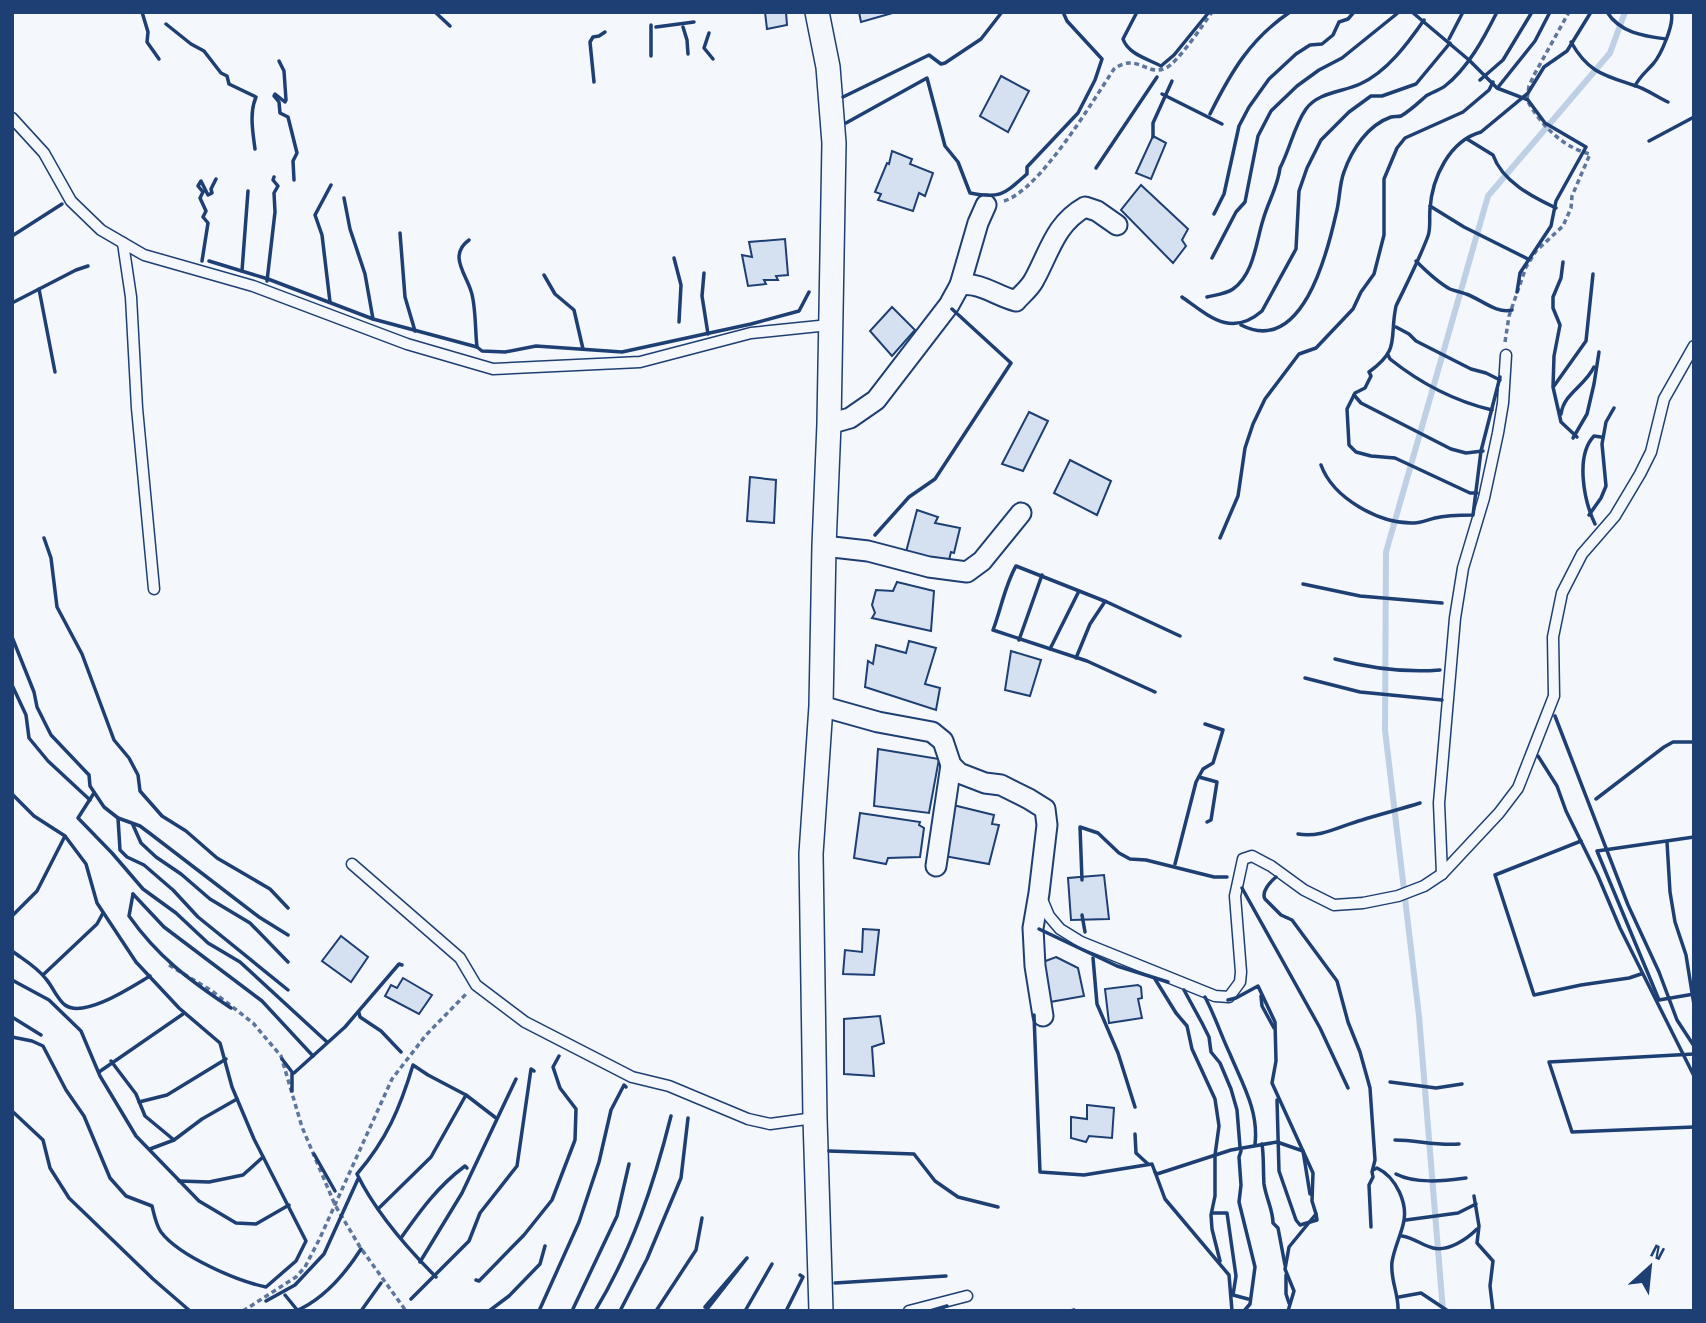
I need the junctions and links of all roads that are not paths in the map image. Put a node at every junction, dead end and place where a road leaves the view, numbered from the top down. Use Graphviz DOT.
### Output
graph roads {
  1 [pos="817,12"];
  2 [pos="12,118"];
  3 [pos="986,205"];
  4 [pos="1118,225"];
  5 [pos="122,243"];
  6 [pos="960,285"];
  7 [pos="831,325"];
  8 [pos="1694,346"];
  9 [pos="1505,349"];
  10 [pos="830,424"];
  11 [pos="1021,513"];
  12 [pos="824,546"];
  13 [pos="154,589"];
  14 [pos="821,706"];
  15 [pos="951,765"];
  16 [pos="352,864"];
  17 [pos="936,866"];
  18 [pos="1442,874"];
  19 [pos="1040,894"];
  20 [pos="1043,1016"];
  21 [pos="815,1118"];
  22 [pos="967,1296"];
  23 [pos="821,1311"];
  24 [pos="909,1311"];
  1 -- 7 [label="street"];
  2 -- 5 [label="lane"];
  3 -- 6 [label="street"];
  4 -- 6 [label="street"];
  5 -- 7 [label="lane"];
  5 -- 13 [label="lane"];
  6 -- 10 [label="street"];
  7 -- 10 [label="street"];
  8 -- 18 [label="lane"];
  9 -- 18 [label="lane"];
  10 -- 12 [label="street"];
  11 -- 12 [label="street"];
  12 -- 14 [label="street"];
  14 -- 15 [label="street"];
  14 -- 21 [label="street"];
  15 -- 17 [label="street"];
  15 -- 19 [label="street"];
  16 -- 21 [label="lane"];
  18 -- 19 [label="lane"];
  19 -- 20 [label="street"];
  21 -- 23 [label="street"];
  22 -- 24 [label="lane"];
}
